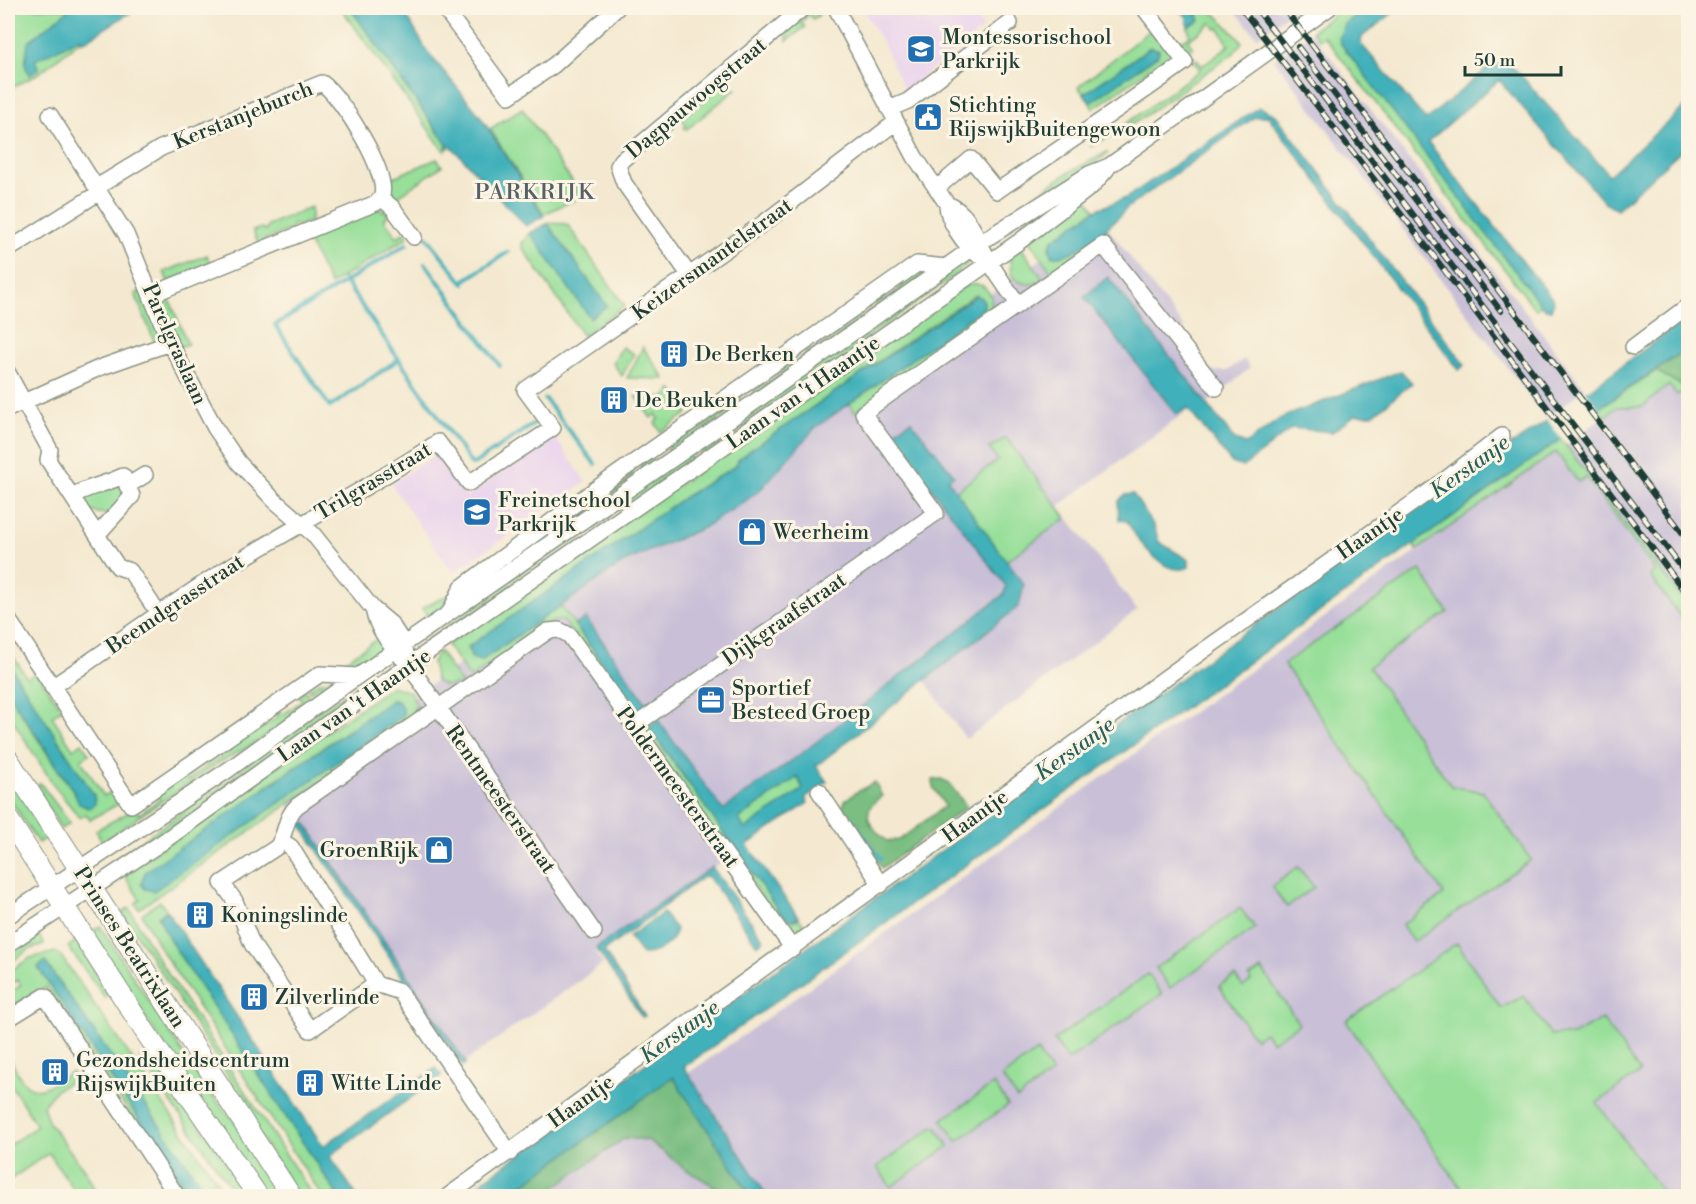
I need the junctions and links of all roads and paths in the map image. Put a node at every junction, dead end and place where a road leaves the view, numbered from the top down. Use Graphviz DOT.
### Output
graph roads {
  1 [pos="444,8"];
  2 [pos="617,8"];
  3 [pos="803,8"];
  4 [pos="836,8"];
  5 [pos="1144,8"];
  6 [pos="1329,8"];
  7 [pos="1010,23"];
  8 [pos="50,115"];
  9 [pos="892,116"];
  10 [pos="1109,166"];
  11 [pos="98,189"];
  12 [pos="937,189"];
  13 [pos="381,198"];
  14 [pos="414,237"];
  15 [pos="976,246"];
  16 [pos="8,250"];
  17 [pos="989,262"];
  18 [pos="946,267"];
  19 [pos="690,276"];
  20 [pos="153,294"];
  21 [pos="1018,304"];
  22 [pos="1689,306"];
  23 [pos="170,343"];
  24 [pos="1633,347"];
  25 [pos="8,373"];
  26 [pos="751,383"];
  27 [pos="1216,388"];
  28 [pos="24,400"];
  29 [pos="746,408"];
  30 [pos="8,409"];
  31 [pos="554,428"];
  32 [pos="1502,436"];
  33 [pos="690,447"];
  34 [pos="702,463"];
  35 [pos="145,475"];
  36 [pos="127,486"];
  37 [pos="72,496"];
  38 [pos="580,501"];
  39 [pos="609,504"];
  40 [pos="84,514"];
  41 [pos="111,519"];
  42 [pos="617,522"];
  43 [pos="300,523"];
  44 [pos="97,535"];
  45 [pos="152,604"];
  46 [pos="450,612"];
  47 [pos="8,619"];
  48 [pos="400,648"];
  49 [pos="409,665"];
  50 [pos="358,676"];
  51 [pos="52,687"];
  52 [pos="438,708"];
  53 [pos="633,726"];
  54 [pos="8,759"];
  55 [pos="819,791"];
  56 [pos="8,819"];
  57 [pos="282,841"];
  58 [pos="79,870"];
  59 [pos="881,885"];
  60 [pos="52,887"];
  61 [pos="92,890"];
  62 [pos="66,907"];
  63 [pos="8,916"];
  64 [pos="594,932"];
  65 [pos="8,944"];
  66 [pos="793,949"];
  67 [pos="376,984"];
  68 [pos="8,1018"];
  69 [pos="510,1153"];
  70 [pos="177,1197"];
  71 [pos="258,1197"];
  72 [pos="291,1197"];
  73 [pos="448,1197"];
  1 -- 2 [label="street"];
  3 -- 19 [label="street, Dagpauwoogstraat"];
  4 -- 9 [label="street"];
  5 -- 12 [label="street"];
  6 -- 10 [label="street, Laan van 't Haantje"];
  7 -- 9 [label="street, Keizersmantelstraat"];
  8 -- 11 [label="street, Parelgraslaan"];
  9 -- 12 [label="street"];
  9 -- 19 [label="street, Keizersmantelstraat"];
  10 -- 15 [label="street, Laan van 't Haantje"];
  10 -- 17 [label="street, Laan van 't Haantje"];
  11 -- 13 [label="street, Kerstanjeburch"];
  11 -- 16 [label="street"];
  11 -- 20 [label="street, Parelgraslaan"];
  12 -- 15 [label="street"];
  13 -- 14 [label="street"];
  13 -- 20 [label="street"];
  15 -- 17 [label="street"];
  15 -- 18 [label="street, Laan van 't Haantje"];
  17 -- 21 [label="street"];
  17 -- 34 [label="street, Laan van 't Haantje"];
  18 -- 26 [label="street, Laan van 't Haantje"];
  18 -- 29 [label="street, Laan van 't Haantje"];
  19 -- 31 [label="street, Keizersmantelstraat"];
  20 -- 23 [label="street, Parelgraslaan"];
  21 -- 27 [label="street"];
  21 -- 53 [label="street, Dijkgraafstraat"];
  22 -- 24 [label="street"];
  23 -- 28 [label="street"];
  23 -- 43 [label="street, Parelgraslaan"];
  25 -- 28 [label="street"];
  26 -- 29 [label="street, Laan van 't Haantje"];
  26 -- 38 [label="street, Laan van 't Haantje"];
  28 -- 30 [label="street"];
  28 -- 37 [label="street"];
  29 -- 33 [label="street, Laan van 't Haantje"];
  31 -- 43 [label="street, Trilgrasstraat"];
  32 -- 59 [label="street, Haantje"];
  33 -- 34 [label="street"];
  33 -- 39 [label="street, Laan van 't Haantje"];
  34 -- 42 [label="street, Laan van 't Haantje"];
  35 -- 36 [label="street"];
  36 -- 37 [label="street"];
  36 -- 41 [label="street"];
  37 -- 40 [label="street"];
  38 -- 39 [label="street"];
  38 -- 46 [label="street, Laan van 't Haantje"];
  39 -- 42 [label="street"];
  39 -- 46 [label="street, Laan van 't Haantje"];
  40 -- 41 [label="street"];
  40 -- 44 [label="street"];
  41 -- 44 [label="street"];
  42 -- 49 [label="street, Laan van 't Haantje"];
  43 -- 48 [label="street, Parelgraslaan"];
  43 -- 51 [label="street, Beemdgrasstraat"];
  44 -- 45 [label="street"];
  46 -- 48 [label="street, Laan van 't Haantje"];
  47 -- 51 [label="street"];
  48 -- 49 [label="street"];
  48 -- 50 [label="street, Laan van 't Haantje"];
  49 -- 52 [label="street, Rentmeesterstraat"];
  49 -- 61 [label="street, Laan van 't Haantje"];
  50 -- 51 [label="street, Laan van 't Haantje"];
  50 -- 58 [label="street, Laan van 't Haantje"];
  52 -- 53 [label="street, Poldermeesterstraat"];
  52 -- 57 [label="street"];
  52 -- 64 [label="street, Rentmeesterstraat"];
  53 -- 66 [label="street, Poldermeesterstraat"];
  54 -- 58 [label="main road, Prinses Beatrixlaan"];
  55 -- 59 [label="street"];
  56 -- 60 [label="main road, Prinses Beatrixlaan"];
  57 -- 67 [label="street"];
  57 -- 67 [label="street"];
  58 -- 60 [label="street, Laan van 't Haantje"];
  58 -- 61 [label="main road, Prinses Beatrixlaan"];
  59 -- 66 [label="street, Haantje"];
  60 -- 62 [label="main road, Prinses Beatrixlaan"];
  60 -- 63 [label="street, Laan van 't Haantje"];
  61 -- 62 [label="street, Laan van 't Haantje"];
  61 -- 72 [label="main road, Prinses Beatrixlaan"];
  62 -- 65 [label="street, Laan van 't Haantje"];
  62 -- 71 [label="main road, Prinses Beatrixlaan"];
  66 -- 69 [label="street, Haantje"];
  67 -- 69 [label="street"];
  68 -- 70 [label="street"];
  69 -- 73 [label="street, Haantje"];
}
